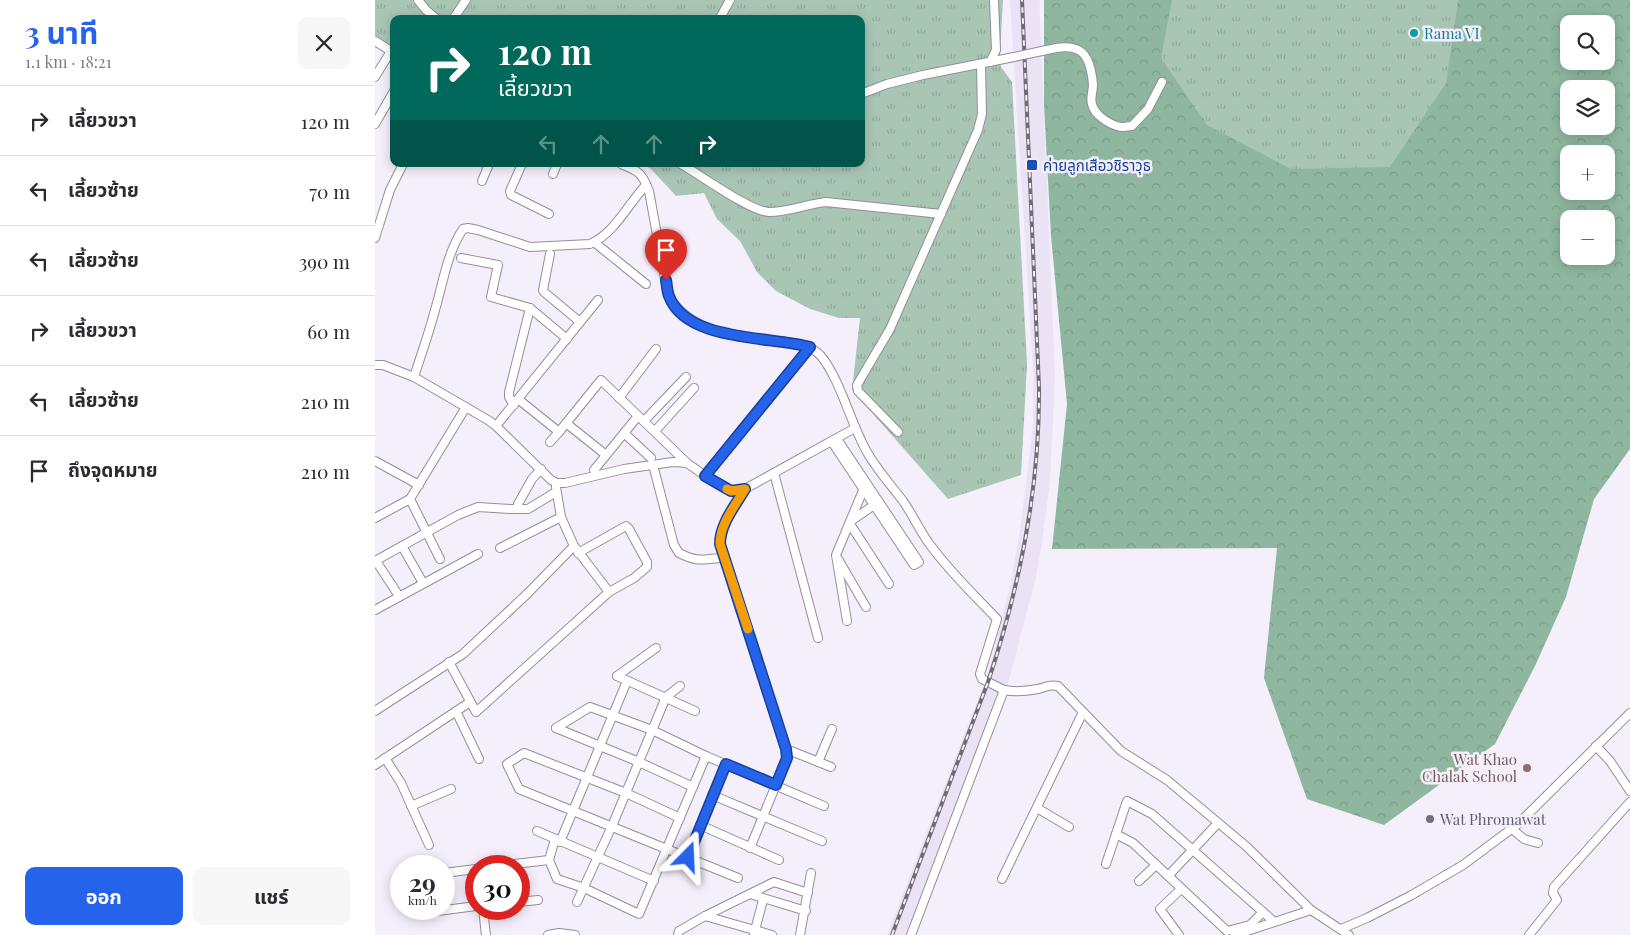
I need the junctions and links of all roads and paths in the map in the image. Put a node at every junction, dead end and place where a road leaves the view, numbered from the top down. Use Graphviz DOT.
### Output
graph roads {
  1 [pos="418,0"];
  2 [pos="467,0"];
  3 [pos="730,0"];
  4 [pos="994,0"];
  5 [pos="432,15"];
  6 [pos="456,15"];
  7 [pos="722,15"];
  8 [pos="375,41"];
  9 [pos="390,51"];
  10 [pos="390,55"];
  11 [pos="991,62"];
  12 [pos="981,64"];
  13 [pos="375,77"];
  14 [pos="1162,82"];
  15 [pos="865,92"];
  16 [pos="390,98"];
  17 [pos="375,124"];
  18 [pos="402,167"];
  19 [pos="488,167"];
  20 [pos="521,167"];
  21 [pos="556,167"];
  22 [pos="628,167"];
  23 [pos="686,167"];
  24 [pos="553,174"];
  25 [pos="482,181"];
  26 [pos="647,185"];
  27 [pos="549,214"];
  28 [pos="941,214"];
  29 [pos="375,238"];
  30 [pos="595,242"];
  31 [pos="550,254"];
  32 [pos="461,258"];
  33 [pos="646,284"];
  34 [pos="598,300"];
  35 [pos="530,308"];
  36 [pos="580,322"];
  37 [pos="567,339"];
  38 [pos="810,347"];
  39 [pos="656,349"];
  40 [pos="376,367"];
  41 [pos="414,377"];
  42 [pos="686,377"];
  43 [pos="694,388"];
  44 [pos="619,398"];
  45 [pos="516,402"];
  46 [pos="466,407"];
  47 [pos="641,418"];
  48 [pos="566,422"];
  49 [pos="497,426"];
  50 [pos="855,428"];
  51 [pos="655,431"];
  52 [pos="559,432"];
  53 [pos="899,432"];
  54 [pos="624,433"];
  55 [pos="834,440"];
  56 [pos="550,442"];
  57 [pos="606,455"];
  58 [pos="375,460"];
  59 [pos="652,462"];
  60 [pos="687,463"];
  61 [pos="541,469"];
  62 [pos="594,470"];
  63 [pos="774,473"];
  64 [pos="705,476"];
  65 [pos="419,485"];
  66 [pos="556,487"];
  67 [pos="865,487"];
  68 [pos="745,489"];
  69 [pos="410,499"];
  70 [pos="518,504"];
  71 [pos="876,504"];
  72 [pos="561,517"];
  73 [pos="375,518"];
  74 [pos="850,523"];
  75 [pos="426,533"];
  76 [pos="898,537"];
  77 [pos="401,546"];
  78 [pos="499,548"];
  79 [pos="576,549"];
  80 [pos="478,554"];
  81 [pos="836,555"];
  82 [pos="440,558"];
  83 [pos="725,558"];
  84 [pos="375,561"];
  85 [pos="423,582"];
  86 [pos="889,584"];
  87 [pos="609,592"];
  88 [pos="399,596"];
  89 [pos="866,607"];
  90 [pos="375,610"];
  91 [pos="847,621"];
  92 [pos="818,638"];
  93 [pos="655,648"];
  94 [pos="449,662"];
  95 [pos="627,680"];
  96 [pos="680,686"];
  97 [pos="1004,690"];
  98 [pos="666,697"];
  99 [pos="470,702"];
  100 [pos="375,711"];
  101 [pos="455,711"];
  102 [pos="695,711"];
  103 [pos="1083,712"];
  104 [pos="1630,712"];
  105 [pos="613,716"];
  106 [pos="832,729"];
  107 [pos="652,730"];
  108 [pos="599,746"];
  109 [pos="1596,746"];
  110 [pos="786,749"];
  111 [pos="706,756"];
  112 [pos="385,758"];
  113 [pos="479,758"];
  114 [pos="639,762"];
  115 [pos="818,762"];
  116 [pos="726,764"];
  117 [pos="375,765"];
  118 [pos="831,767"];
  119 [pos="586,777"];
  120 [pos="776,785"];
  121 [pos="693,787"];
  122 [pos="451,789"];
  123 [pos="1630,792"];
  124 [pos="626,793"];
  125 [pos="713,795"];
  126 [pos="1630,802"];
  127 [pos="411,806"];
  128 [pos="824,806"];
  129 [pos="1037,808"];
  130 [pos="573,810"];
  131 [pos="763,816"];
  132 [pos="680,818"];
  133 [pos="1218,823"];
  134 [pos="700,825"];
  135 [pos="612,826"];
  136 [pos="1069,827"];
  137 [pos="1512,828"];
  138 [pos="537,831"];
  139 [pos="1115,834"];
  140 [pos="558,840"];
  141 [pos="822,841"];
  142 [pos="1538,843"];
  143 [pos="429,845"];
  144 [pos="668,848"];
  145 [pos="750,848"];
  146 [pos="1193,850"];
  147 [pos="598,857"];
  148 [pos="688,857"];
  149 [pos="549,860"];
  150 [pos="779,860"];
  151 [pos="530,862"];
  152 [pos="1106,864"];
  153 [pos="1156,865"];
  154 [pos="811,873"];
  155 [pos="1168,876"];
  156 [pos="738,878"];
  157 [pos="1002,879"];
  158 [pos="654,881"];
  159 [pos="1139,881"];
  160 [pos="585,888"];
  161 [pos="1181,889"];
  162 [pos="808,893"];
  163 [pos="750,894"];
  164 [pos="538,900"];
  165 [pos="763,900"];
  166 [pos="530,901"];
  167 [pos="577,902"];
  168 [pos="1311,910"];
  169 [pos="806,911"];
  170 [pos="1263,912"];
  171 [pos="705,916"];
  172 [pos="1271,919"];
  173 [pos="484,920"];
  174 [pos="1341,929"];
  175 [pos="754,933"];
  176 [pos="486,935"];
  177 [pos="547,935"];
  178 [pos="575,935"];
  179 [pos="677,935"];
  180 [pos="772,935"];
  181 [pos="801,935"];
  182 [pos="911,935"];
  183 [pos="1179,935"];
  184 [pos="1236,935"];
  185 [pos="1349,935"];
  186 [pos="1529,935"];
  1 -- 5 [label="street"];
  2 -- 6 [label="street"];
  3 -- 7 [label="street"];
  4 -- 11 [label="street"];
  8 -- 9 [label="street"];
  10 -- 13 [label="street"];
  11 -- 12 [label="street"];
  11 -- 14 [label="street, bridge"];
  12 -- 15 [label="street"];
  12 -- 28 [label="street"];
  16 -- 17 [label="street"];
  18 -- 29 [label="street"];
  19 -- 25 [label="street"];
  20 -- 27 [label="street"];
  21 -- 24 [label="street"];
  22 -- 26 [label="street"];
  23 -- 28 [label="street"];
  26 -- 30 [label="street"];
  26 -- 38 [label="street"];
  28 -- 53 [label="street"];
  30 -- 33 [label="street"];
  30 -- 41 [label="street"];
  31 -- 36 [label="street"];
  32 -- 35 [label="street"];
  34 -- 36 [label="street"];
  35 -- 37 [label="street"];
  35 -- 45 [label="street"];
  36 -- 37 [label="street"];
  37 -- 45 [label="street"];
  38 -- 50 [label="street"];
  38 -- 64 [label="street"];
  39 -- 44 [label="street"];
  40 -- 41 [label="street"];
  41 -- 46 [label="street"];
  42 -- 47 [label="street"];
  43 -- 51 [label="street"];
  44 -- 47 [label="street"];
  44 -- 48 [label="street"];
  45 -- 49 [label="street"];
  45 -- 52 [label="street"];
  46 -- 49 [label="street"];
  46 -- 65 [label="street"];
  47 -- 51 [label="street"];
  47 -- 54 [label="street"];
  48 -- 52 [label="street"];
  48 -- 57 [label="street"];
  49 -- 61 [label="street"];
  50 -- 55 [label="street"];
  50 -- 97 [label="street"];
  51 -- 60 [label="street"];
  52 -- 56 [label="street"];
  54 -- 57 [label="street"];
  54 -- 59 [label="street"];
  55 -- 63 [label="street"];
  55 -- 67 [label="street"];
  57 -- 62 [label="street"];
  58 -- 65 [label="street"];
  59 -- 60 [label="street"];
  59 -- 66 [label="street"];
  59 -- 83 [label="street"];
  60 -- 64 [label="street"];
  61 -- 66 [label="street"];
  61 -- 70 [label="street"];
  63 -- 68 [label="street"];
  63 -- 92 [label="street"];
  64 -- 68 [label="street"];
  65 -- 69 [label="street"];
  66 -- 72 [label="street"];
  66 -- 75 [label="street"];
  67 -- 71 [label="street"];
  67 -- 74 [label="street"];
  68 -- 83 [label="street"];
  69 -- 73 [label="street"];
  69 -- 75 [label="street"];
  71 -- 74 [label="street"];
  71 -- 76 [label="street"];
  72 -- 78 [label="street"];
  72 -- 79 [label="street"];
  74 -- 81 [label="street"];
  74 -- 86 [label="street"];
  75 -- 77 [label="street"];
  75 -- 82 [label="street"];
  77 -- 84 [label="street"];
  77 -- 85 [label="street"];
  79 -- 87 [label="street"];
  79 -- 87 [label="street"];
  79 -- 94 [label="street"];
  80 -- 85 [label="street"];
  81 -- 89 [label="street"];
  81 -- 91 [label="street"];
  83 -- 110 [label="street"];
  84 -- 88 [label="street"];
  85 -- 88 [label="street"];
  87 -- 99 [label="street"];
  88 -- 90 [label="street"];
  93 -- 95 [label="street"];
  94 -- 99 [label="street"];
  94 -- 100 [label="street"];
  95 -- 98 [label="street"];
  95 -- 105 [label="street"];
  96 -- 98 [label="street"];
  97 -- 103 [label="street"];
  97 -- 182 [label="street"];
  98 -- 102 [label="street"];
  98 -- 107 [label="street"];
  99 -- 101 [label="street"];
  101 -- 112 [label="street"];
  101 -- 113 [label="street"];
  103 -- 129 [label="street"];
  103 -- 133 [label="street"];
  104 -- 109 [label="street"];
  105 -- 107 [label="street"];
  105 -- 108 [label="street"];
  105 -- 108 [label="street"];
  106 -- 115 [label="street"];
  107 -- 111 [label="street"];
  107 -- 114 [label="street"];
  108 -- 114 [label="street"];
  108 -- 119 [label="street"];
  109 -- 123 [label="street"];
  109 -- 137 [label="street"];
  110 -- 115 [label="street"];
  110 -- 120 [label="street"];
  111 -- 116 [label="street"];
  111 -- 121 [label="street"];
  112 -- 117 [label="street"];
  112 -- 127 [label="street"];
  114 -- 121 [label="street"];
  114 -- 124 [label="street"];
  115 -- 118 [label="street"];
  116 -- 120 [label="street"];
  116 -- 125 [label="street"];
  119 -- 124 [label="street"];
  119 -- 130 [label="street"];
  119 -- 130 [label="street"];
  120 -- 128 [label="street"];
  120 -- 131 [label="street"];
  121 -- 132 [label="street"];
  122 -- 127 [label="street"];
  124 -- 132 [label="street"];
  124 -- 135 [label="street"];
  125 -- 131 [label="street"];
  125 -- 134 [label="street"];
  126 -- 186 [label="street"];
  127 -- 143 [label="street"];
  129 -- 136 [label="street"];
  129 -- 157 [label="street"];
  130 -- 135 [label="street"];
  130 -- 140 [label="street"];
  131 -- 141 [label="street"];
  131 -- 145 [label="street"];
  132 -- 144 [label="street"];
  133 -- 146 [label="street"];
  133 -- 168 [label="street"];
  134 -- 145 [label="street"];
  134 -- 148 [label="street"];
  135 -- 144 [label="street"];
  135 -- 147 [label="street"];
  137 -- 142 [label="street"];
  137 -- 174 [label="street"];
  138 -- 140 [label="street"];
  139 -- 146 [label="street"];
  139 -- 152 [label="street"];
  139 -- 153 [label="street"];
  140 -- 147 [label="street"];
  140 -- 149 [label="street"];
  144 -- 148 [label="street"];
  144 -- 158 [label="street"];
  145 -- 150 [label="street"];
  146 -- 155 [label="street"];
  146 -- 170 [label="street"];
  147 -- 158 [label="street"];
  147 -- 160 [label="street"];
  148 -- 156 [label="street"];
  149 -- 151 [label="street"];
  149 -- 160 [label="street"];
  153 -- 155 [label="street"];
  153 -- 159 [label="street"];
  154 -- 162 [label="street"];
  155 -- 161 [label="street"];
  158 -- 160 [label="street"];
  160 -- 167 [label="street"];
  161 -- 170 [label="street"];
  161 -- 183 [label="street"];
  162 -- 163 [label="street"];
  162 -- 169 [label="street"];
  163 -- 165 [label="street"];
  163 -- 171 [label="street"];
  164 -- 166 [label="street"];
  165 -- 169 [label="street"];
  165 -- 175 [label="street"];
  168 -- 174 [label="street"];
  168 -- 184 [label="street"];
  169 -- 181 [label="street"];
  170 -- 172 [label="street"];
  171 -- 175 [label="street"];
  171 -- 179 [label="street"];
  173 -- 176 [label="street"];
  174 -- 185 [label="street"];
  175 -- 180 [label="street"];
  177 -- 178 [label="street"];
}
